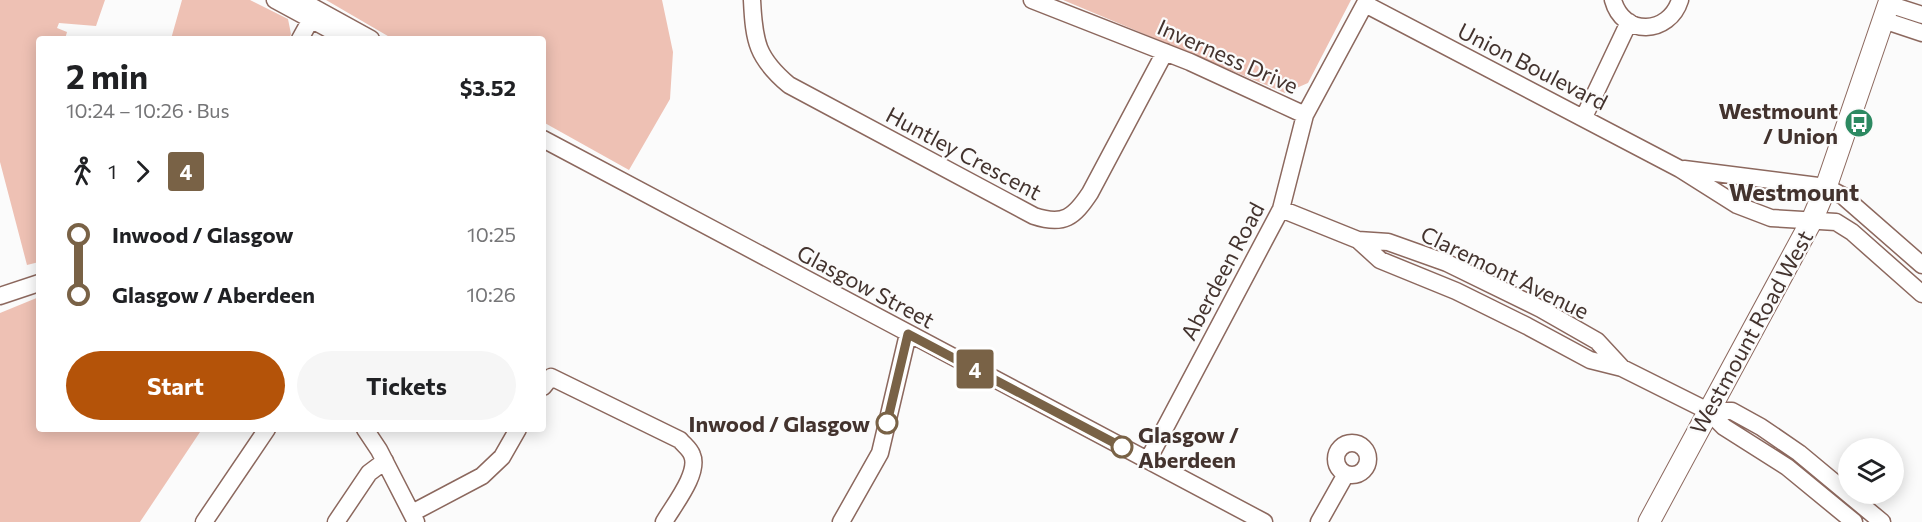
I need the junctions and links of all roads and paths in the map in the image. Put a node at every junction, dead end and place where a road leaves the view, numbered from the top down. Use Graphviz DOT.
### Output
graph roads {
  1 [pos="275,0"];
  2 [pos="300,0"];
  3 [pos="752,0"];
  4 [pos="1032,0"];
  5 [pos="1613,0"];
  6 [pos="1680,0"];
  7 [pos="1366,2"];
  8 [pos="1887,8"];
  9 [pos="313,14"];
  10 [pos="1922,15"];
  11 [pos="1629,22"];
  12 [pos="1922,33"];
  13 [pos="302,36"];
  14 [pos="343,36"];
  15 [pos="364,36"];
  16 [pos="1165,52"];
  17 [pos="1305,115"];
  18 [pos="1584,117"];
  19 [pos="546,140"];
  20 [pos="1680,169"];
  21 [pos="1826,187"];
  22 [pos="1281,209"];
  23 [pos="1812,219"];
  24 [pos="1922,265"];
  25 [pos="36,284"];
  26 [pos="1922,294"];
  27 [pos="0,296"];
  28 [pos="908,334"];
  29 [pos="546,383"];
  30 [pos="1708,411"];
  31 [pos="265,432"];
  32 [pos="367,432"];
  33 [pos="516,432"];
  34 [pos="1148,460"];
  35 [pos="385,461"];
  36 [pos="1346,474"];
  37 [pos="414,518"];
  38 [pos="204,522"];
  39 [pos="336,522"];
  40 [pos="664,522"];
  41 [pos="841,522"];
  42 [pos="1263,522"];
  43 [pos="1320,522"];
  44 [pos="1649,522"];
  45 [pos="1854,522"];
  46 [pos="1882,522"];
  1 -- 9 [label="street"];
  2 -- 9 [label="street"];
  3 -- 16 [label="street, Huntley Crescent"];
  4 -- 16 [label="street, Inverness Drive"];
  5 -- 11 [label="street"];
  6 -- 11 [label="street"];
  7 -- 17 [label="street, Aberdeen Road"];
  7 -- 18 [label="street, Union Boulevard"];
  8 -- 10 [label="street"];
  8 -- 12 [label="street"];
  8 -- 21 [label="main road, Westmount Road West"];
  9 -- 13 [label="street"];
  9 -- 14 [label="street"];
  9 -- 15 [label="street"];
  11 -- 18 [label="street"];
  16 -- 17 [label="street, Inverness Drive"];
  17 -- 22 [label="street, Aberdeen Road"];
  18 -- 20 [label="street, Union Boulevard"];
  19 -- 28 [label="street, Glasgow Street"];
  20 -- 21 [label="street, Union Boulevard"];
  20 -- 23 [label="street, Union Boulevard"];
  21 -- 23 [label="main road, Westmount Road West"];
  21 -- 24 [label="street, Union Boulevard"];
  22 -- 30 [label="street, Claremont Avenue"];
  22 -- 34 [label="street, Aberdeen Road"];
  23 -- 26 [label="street, Union Boulevard"];
  23 -- 30 [label="main road, Westmount Road West"];
  25 -- 27 [label="street"];
  28 -- 34 [label="street, Glasgow Street"];
  28 -- 41 [label="street"];
  29 -- 40 [label="street"];
  30 -- 44 [label="main road, Westmount Road West"];
  30 -- 45 [label="street, Claremont Avenue"];
  30 -- 46 [label="street, Claremont Avenue"];
  31 -- 38 [label="street"];
  32 -- 35 [label="street"];
  33 -- 37 [label="street"];
  34 -- 42 [label="street, Glasgow Street"];
  35 -- 37 [label="street"];
  35 -- 39 [label="street"];
  36 -- 43 [label="street"];
}
